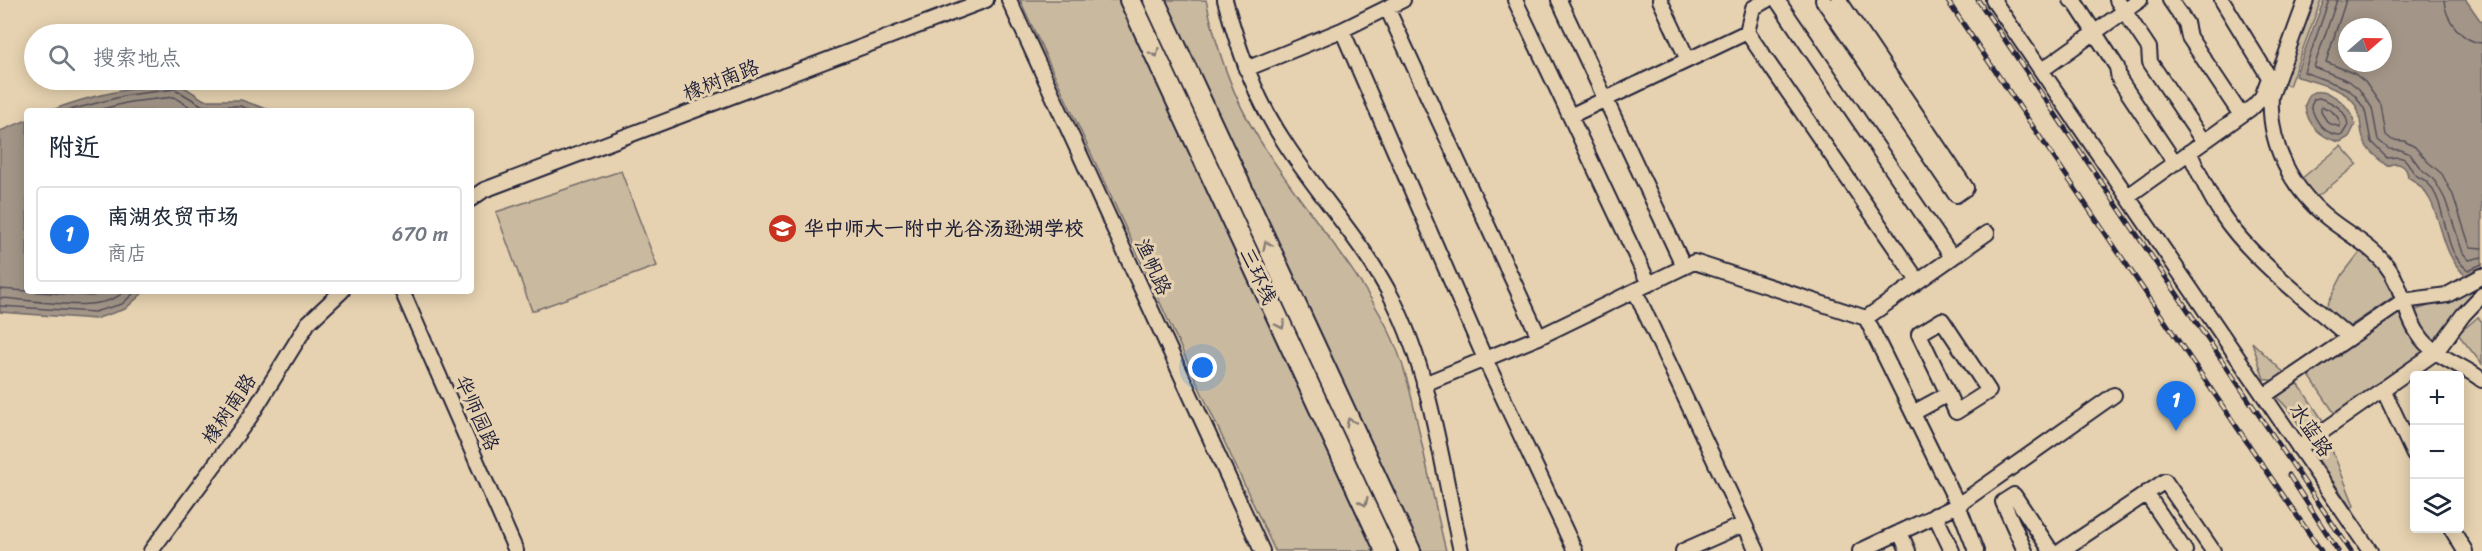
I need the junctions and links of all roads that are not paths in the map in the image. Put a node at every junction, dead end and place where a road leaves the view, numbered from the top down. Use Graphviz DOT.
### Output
graph roads {
  1 [pos="986,0"];
  2 [pos="1009,0"];
  3 [pos="1130,0"];
  4 [pos="1154,0"];
  5 [pos="1225,0"];
  6 [pos="1403,0"];
  7 [pos="1515,0"];
  8 [pos="1559,0"];
  9 [pos="1660,0"];
  10 [pos="1767,0"];
  11 [pos="1777,0"];
  12 [pos="1824,0"];
  13 [pos="1839,0"];
  14 [pos="1993,0"];
  15 [pos="2071,0"];
  16 [pos="2140,0"];
  17 [pos="2170,0"];
  18 [pos="2222,0"];
  19 [pos="2297,0"];
  20 [pos="2306,0"];
  21 [pos="2120,6"];
  22 [pos="1387,8"];
  23 [pos="1342,30"];
  24 [pos="1747,32"];
  25 [pos="2095,33"];
  26 [pos="1688,60"];
  27 [pos="1878,68"];
  28 [pos="1246,69"];
  29 [pos="2042,70"];
  30 [pos="2269,77"];
  31 [pos="1605,100"];
  32 [pos="2241,115"];
  33 [pos="1570,116"];
  34 [pos="2203,141"];
  35 [pos="2189,152"];
  36 [pos="2175,163"];
  37 [pos="2128,196"];
  38 [pos="474,197"];
  39 [pos="1987,233"];
  40 [pos="1952,257"];
  41 [pos="1684,267"];
  42 [pos="2482,276"];
  43 [pos="1918,281"];
  44 [pos="1649,284"];
  45 [pos="1635,291"];
  46 [pos="339,294"];
  47 [pos="403,294"];
  48 [pos="2482,295"];
  49 [pos="2403,301"];
  50 [pos="1866,318"];
  51 [pos="1539,337"];
  52 [pos="2349,337"];
  53 [pos="2436,352"];
  54 [pos="1485,359"];
  55 [pos="2482,380"];
  56 [pos="1424,384"];
  57 [pos="2383,388"];
  58 [pos="1948,394"];
  59 [pos="2114,395"];
  60 [pos="2264,396"];
  61 [pos="1912,413"];
  62 [pos="2410,445"];
  63 [pos="2299,448"];
  64 [pos="1996,477"];
  65 [pos="2146,493"];
  66 [pos="2009,498"];
  67 [pos="1958,505"];
  68 [pos="1935,515"];
  69 [pos="1744,524"];
  70 [pos="1899,532"];
  71 [pos="2454,533"];
  72 [pos="1862,550"];
  73 [pos="151,551"];
  74 [pos="516,551"];
  75 [pos="1262,551"];
  76 [pos="1386,551"];
  77 [pos="1410,551"];
  78 [pos="1461,551"];
  79 [pos="1575,551"];
  80 [pos="1683,551"];
  81 [pos="1757,551"];
  82 [pos="1908,551"];
  83 [pos="1952,551"];
  84 [pos="1976,551"];
  85 [pos="2025,551"];
  86 [pos="2051,551"];
  87 [pos="2061,551"];
  88 [pos="2185,551"];
  89 [pos="2213,551"];
  90 [pos="2370,551"];
  91 [pos="2465,551"];
  1 -- 38 [label="street, 橡树南路"];
  2 -- 75 [label="street, 渔帆路"];
  3 -- 76 [label="highway, 三环线, one-way"];
  77 -- 4 [label="highway, 三环线, one-way"];
  5 -- 28 [label="street"];
  6 -- 22 [label="street"];
  7 -- 33 [label="street"];
  8 -- 31 [label="street"];
  9 -- 26 [label="street"];
  10 -- 24 [label="street"];
  11 -- 40 [label="street"];
  12 -- 27 [label="street"];
  13 -- 27 [label="street"];
  14 -- 29 [label="street, 水蓝路"];
  15 -- 25 [label="street"];
  16 -- 21 [label="street"];
  17 -- 32 [label="street"];
  18 -- 30 [label="street"];
  19 -- 30 [label="street"];
  20 -- 49 [label="street"];
  21 -- 25 [label="street"];
  21 -- 34 [label="street"];
  22 -- 23 [label="street"];
  22 -- 51 [label="street"];
  23 -- 28 [label="street"];
  23 -- 54 [label="street"];
  24 -- 26 [label="street"];
  24 -- 43 [label="street"];
  25 -- 29 [label="street"];
  25 -- 36 [label="street"];
  26 -- 31 [label="street"];
  27 -- 27 [label="street"];
  28 -- 56 [label="street"];
  29 -- 37 [label="street, 水蓝路"];
  30 -- 32 [label="street"];
  31 -- 33 [label="street"];
  31 -- 41 [label="street"];
  32 -- 34 [label="street"];
  33 -- 44 [label="street"];
  34 -- 35 [label="street"];
  35 -- 36 [label="street"];
  35 -- 52 [label="street"];
  36 -- 37 [label="street"];
  37 -- 60 [label="street, 水蓝路"];
  39 -- 40 [label="street"];
  40 -- 43 [label="street"];
  41 -- 44 [label="street"];
  41 -- 50 [label="street"];
  42 -- 49 [label="street"];
  43 -- 50 [label="street"];
  44 -- 45 [label="street"];
  45 -- 51 [label="street"];
  45 -- 69 [label="street"];
  46 -- 73 [label="street, 橡树南路"];
  47 -- 74 [label="street, 华师园路"];
  48 -- 53 [label="street"];
  49 -- 52 [label="street"];
  49 -- 53 [label="street"];
  50 -- 61 [label="street"];
  51 -- 54 [label="street"];
  52 -- 60 [label="street"];
  53 -- 55 [label="street"];
  53 -- 57 [label="street"];
  54 -- 56 [label="street"];
  54 -- 79 [label="street"];
  56 -- 78 [label="street"];
  57 -- 62 [label="street"];
  57 -- 63 [label="street"];
  58 -- 58 [label="street"];
  58 -- 61 [label="street"];
  59 -- 64 [label="street"];
  60 -- 63 [label="street, 水蓝路"];
  61 -- 67 [label="street"];
  63 -- 90 [label="street, 水蓝路"];
  64 -- 66 [label="street"];
  64 -- 67 [label="street"];
  65 -- 87 [label="street"];
  65 -- 88 [label="street"];
  65 -- 89 [label="street"];
  66 -- 85 [label="street"];
  66 -- 86 [label="street"];
  67 -- 68 [label="street"];
  67 -- 84 [label="street"];
  68 -- 70 [label="street"];
  68 -- 83 [label="street"];
  69 -- 80 [label="street"];
  69 -- 81 [label="street"];
  70 -- 72 [label="street"];
  70 -- 82 [label="street"];
  71 -- 91 [label="street"];
}
